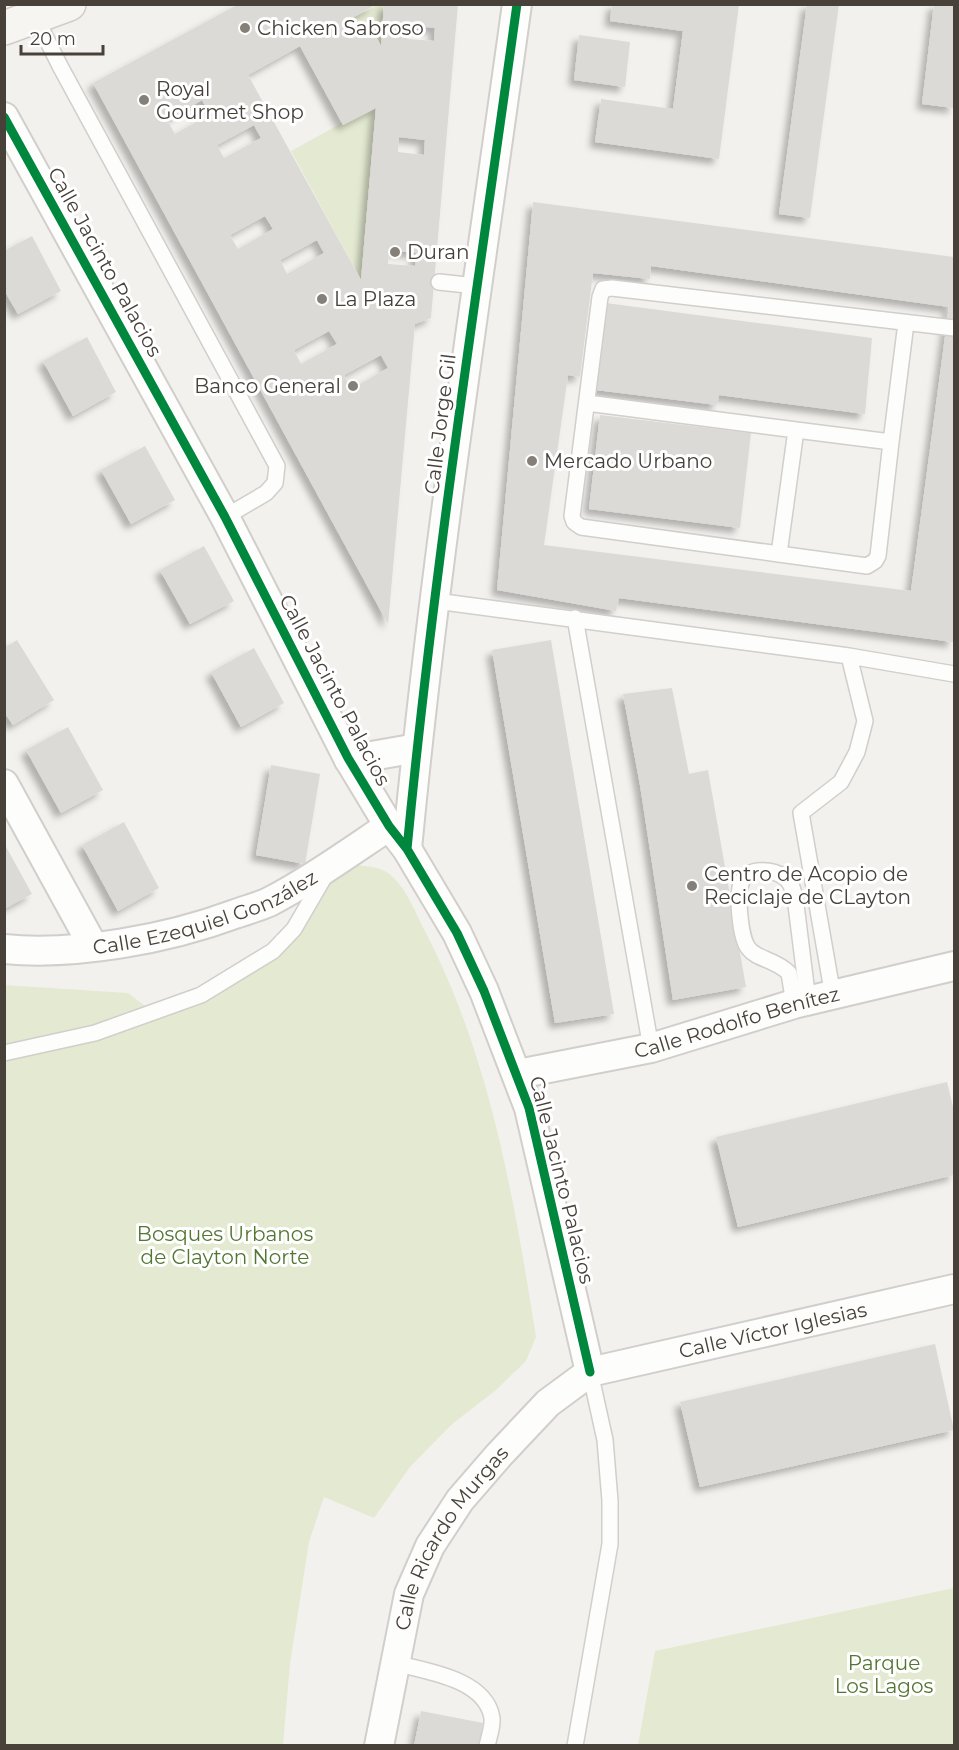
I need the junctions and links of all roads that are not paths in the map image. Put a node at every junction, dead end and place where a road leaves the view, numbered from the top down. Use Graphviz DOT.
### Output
graph roads {
  1 [pos="69,4"];
  2 [pos="517,4"];
  3 [pos="36,18"];
  4 [pos="4,28"];
  5 [pos="4,117"];
  6 [pos="439,282"];
  7 [pos="476,286"];
  8 [pos="906,322"];
  9 [pos="954,328"];
  10 [pos="587,403"];
  11 [pos="796,430"];
  12 [pos="891,442"];
  13 [pos="225,517"];
  14 [pos="779,554"];
  15 [pos="436,602"];
  16 [pos="575,618"];
  17 [pos="849,656"];
  18 [pos="954,674"];
  19 [pos="417,748"];
  20 [pos="350,760"];
  21 [pos="4,784"];
  22 [pos="389,826"];
  23 [pos="407,849"];
  24 [pos="331,866"];
  25 [pos="93,946"];
  26 [pos="4,949"];
  27 [pos="954,966"];
  28 [pos="812,1000"];
  29 [pos="651,1048"];
  30 [pos="4,1053"];
  31 [pos="518,1074"];
  32 [pos="954,1289"];
  33 [pos="590,1372"];
  34 [pos="394,1663"];
  35 [pos="379,1746"];
  36 [pos="487,1746"];
  37 [pos="575,1746"];
  1 -- 3 [label="street"];
  2 -- 7 [label="street, Calle Jorge Gil"];
  3 -- 4 [label="street"];
  3 -- 13 [label="lane"];
  5 -- 13 [label="street, Calle Jacinto Palacios"];
  6 -- 7 [label="lane"];
  7 -- 15 [label="street, Calle Jorge Gil"];
  8 -- 9 [label="lane"];
  8 -- 10 [label="lane"];
  8 -- 12 [label="lane"];
  10 -- 11 [label="lane"];
  10 -- 14 [label="lane"];
  11 -- 12 [label="lane"];
  11 -- 14 [label="lane"];
  12 -- 14 [label="lane"];
  13 -- 20 [label="street, Calle Jacinto Palacios"];
  15 -- 16 [label="lane"];
  15 -- 19 [label="street, Calle Jorge Gil"];
  16 -- 17 [label="lane"];
  16 -- 29 [label="lane"];
  17 -- 18 [label="lane"];
  17 -- 28 [label="lane"];
  19 -- 20 [label="street"];
  19 -- 23 [label="street, Calle Jorge Gil"];
  20 -- 22 [label="street, Calle Jacinto Palacios"];
  21 -- 25 [label="street"];
  22 -- 23 [label="street, Calle Jacinto Palacios"];
  22 -- 24 [label="street, Calle Ezequiel González"];
  23 -- 31 [label="street, Calle Jacinto Palacios"];
  24 -- 25 [label="street, Calle Ezequiel González"];
  24 -- 30 [label="lane"];
  25 -- 26 [label="street, Calle Ezequiel González"];
  27 -- 28 [label="street, Calle Rodolfo Benítez"];
  28 -- 28 [label="lane"];
  28 -- 29 [label="street, Calle Rodolfo Benítez"];
  29 -- 31 [label="street, Calle Rodolfo Benítez"];
  31 -- 33 [label="street, Calle Jacinto Palacios"];
  32 -- 33 [label="street, Calle Víctor Iglesias"];
  33 -- 34 [label="street, Calle Ricardo Murgas"];
  33 -- 37 [label="lane, Calle Jacinto Palacios"];
  34 -- 35 [label="street, Calle Ricardo Murgas"];
  34 -- 36 [label="lane"];
}
